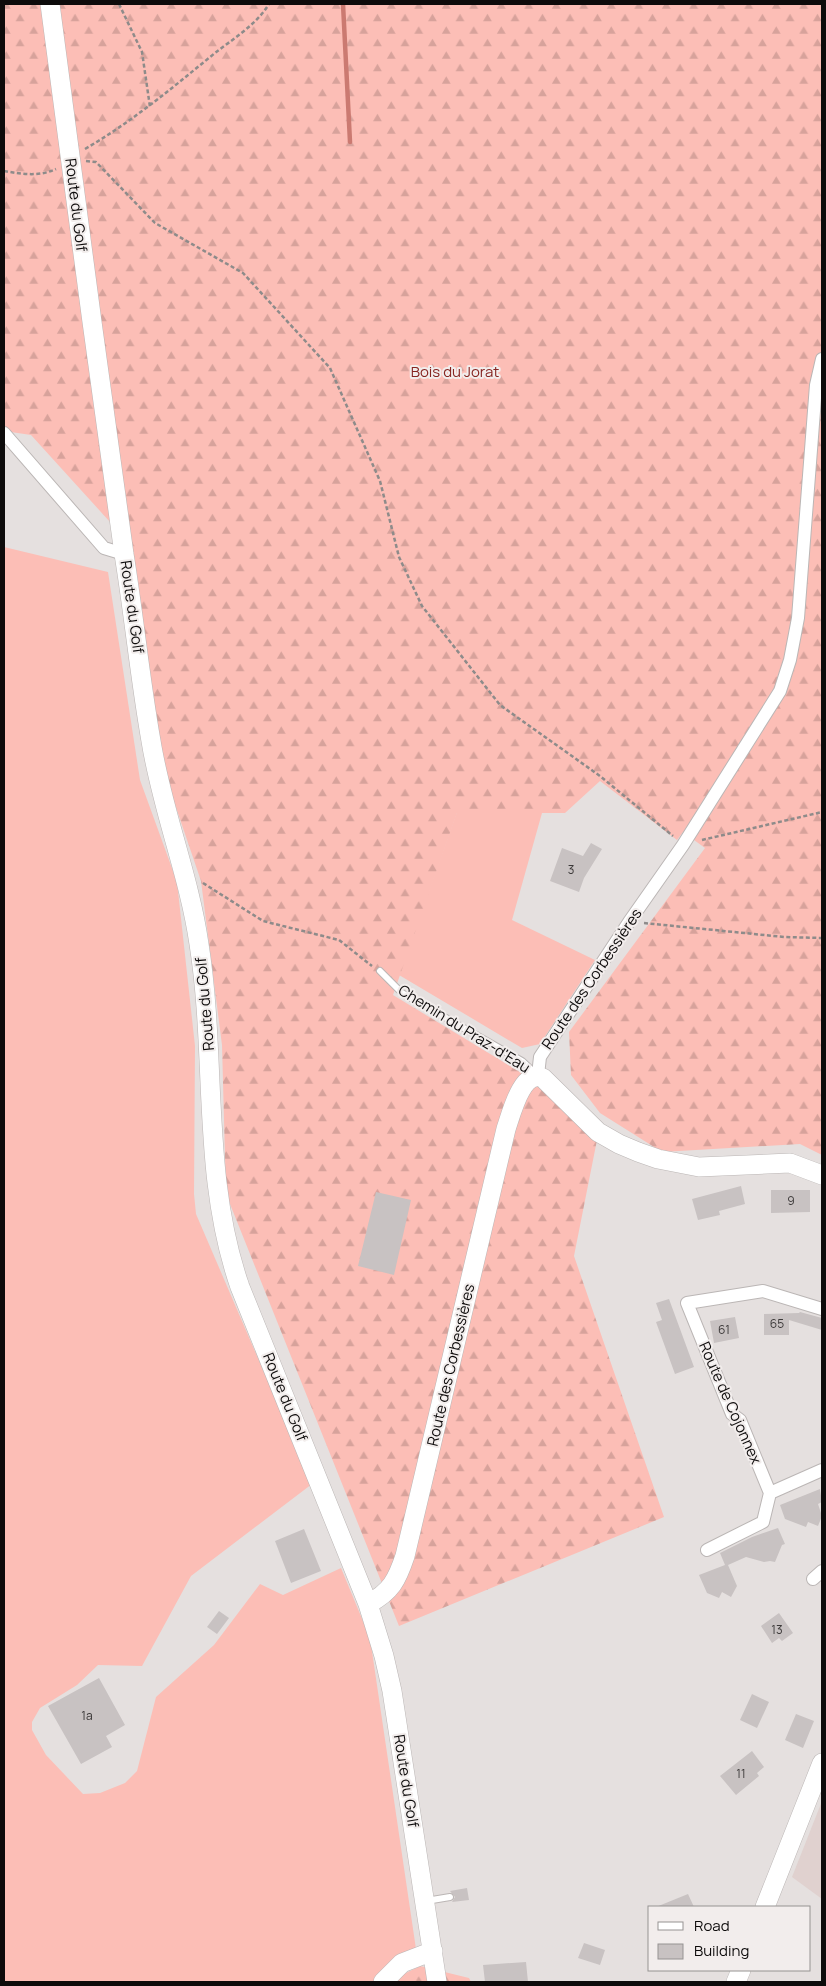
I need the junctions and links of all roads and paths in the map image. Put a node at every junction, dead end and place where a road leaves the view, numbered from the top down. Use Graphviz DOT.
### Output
graph roads {
  1 [pos="50,4"];
  2 [pos="119,4"];
  3 [pos="269,4"];
  4 [pos="150,107"];
  5 [pos="70,158"];
  6 [pos="4,171"];
  7 [pos="822,359"];
  8 [pos="4,433"];
  9 [pos="124,554"];
  10 [pos="822,812"];
  11 [pos="683,845"];
  12 [pos="184,868"];
  13 [pos="630,922"];
  14 [pos="822,938"];
  15 [pos="380,971"];
  16 [pos="538,1075"];
  17 [pos="822,1175"];
  18 [pos="822,1310"];
  19 [pos="822,1470"];
  20 [pos="770,1493"];
  21 [pos="707,1550"];
  22 [pos="368,1604"];
  23 [pos="822,1763"];
  24 [pos="450,1897"];
  25 [pos="425,1901"];
  26 [pos="765,1906"];
  27 [pos="433,1951"];
  28 [pos="383,1982"];
  29 [pos="437,1982"];
  1 -- 5 [label="main road, Route du Golf"];
  2 -- 4 [label="path"];
  3 -- 4 [label="path"];
  4 -- 5 [label="path"];
  5 -- 6 [label="path"];
  5 -- 9 [label="main road, Route du Golf"];
  5 -- 11 [label="path"];
  7 -- 11 [label="street, Route des Corbessières"];
  8 -- 9 [label="street"];
  9 -- 12 [label="main road, Route du Golf"];
  10 -- 11 [label="path"];
  11 -- 13 [label="street, Route des Corbessières"];
  12 -- 15 [label="path"];
  12 -- 22 [label="main road, Route du Golf"];
  13 -- 14 [label="path"];
  13 -- 16 [label="street, Route des Corbessières"];
  15 -- 16 [label="lane, Chemin du Praz-d'Eau"];
  16 -- 17 [label="main road, Chemin du Praz-d'Eau"];
  16 -- 22 [label="main road, Route des Corbessières"];
  18 -- 20 [label="street, Route de Cojonnex"];
  19 -- 20 [label="street"];
  20 -- 21 [label="street"];
  22 -- 25 [label="main road, Route du Golf"];
  23 -- 26 [label="main road"];
  24 -- 25 [label="lane"];
  25 -- 27 [label="main road, Route du Golf"];
  27 -- 28 [label="main road"];
  27 -- 29 [label="main road, Route du Golf"];
}
